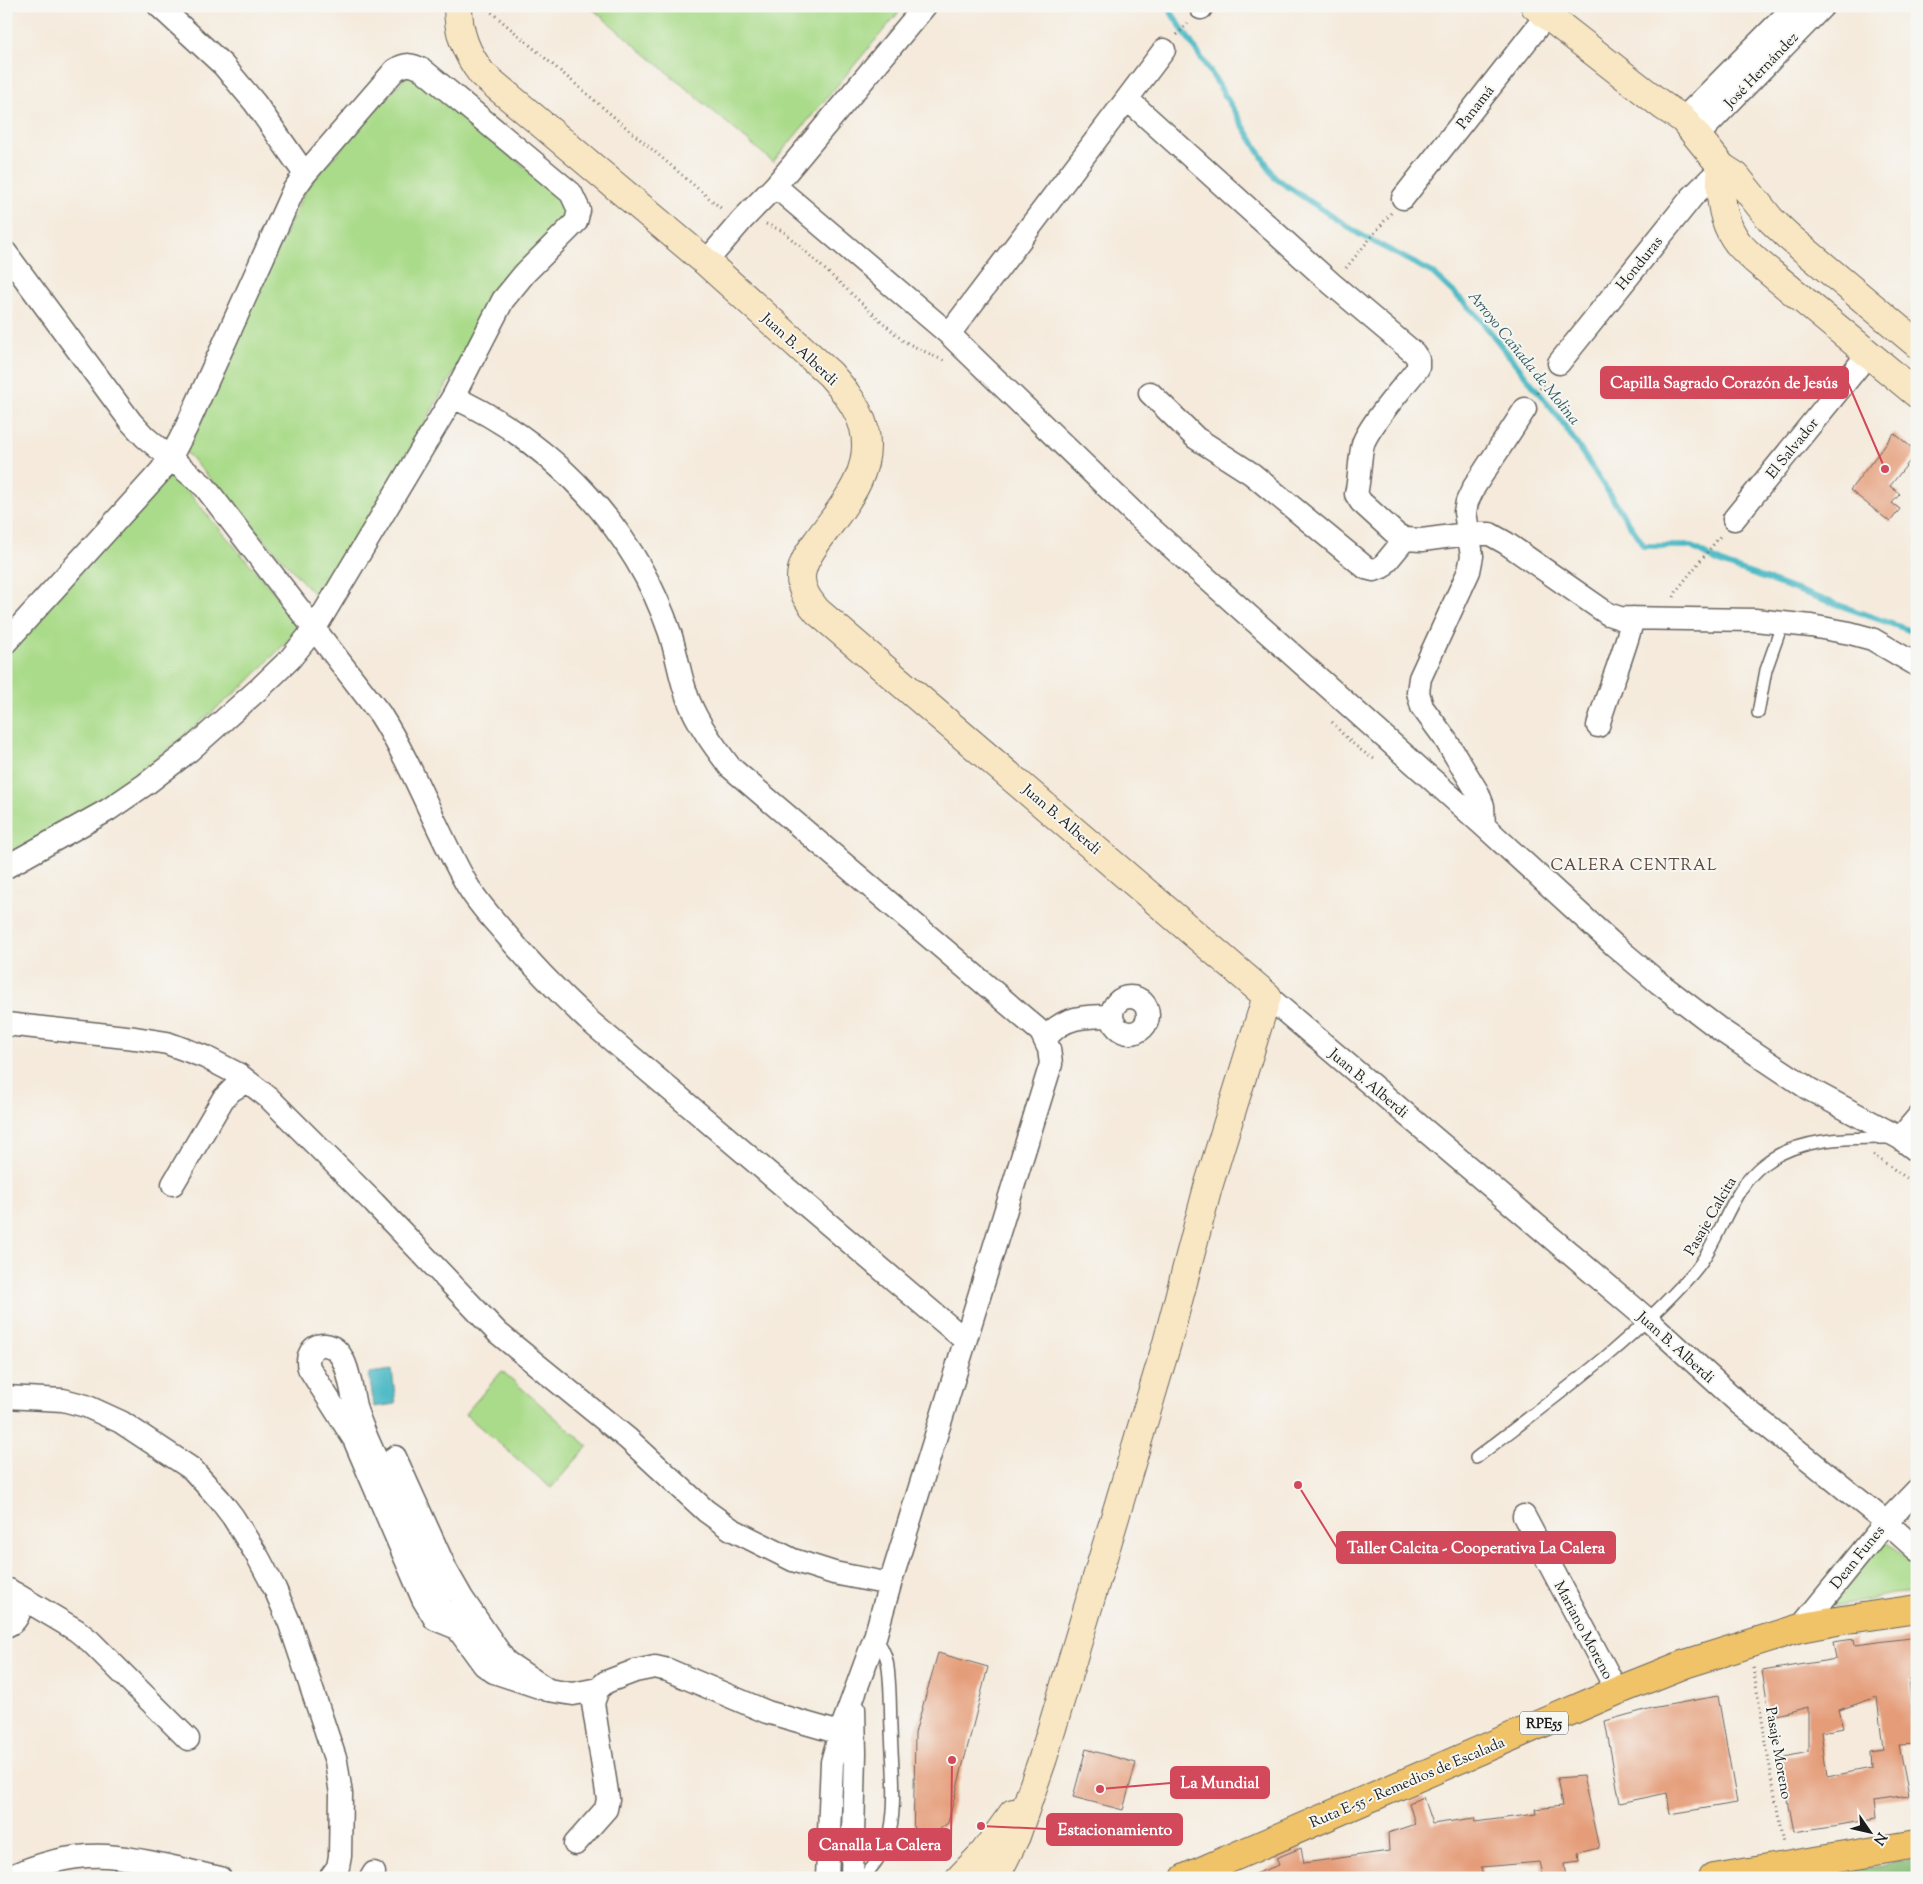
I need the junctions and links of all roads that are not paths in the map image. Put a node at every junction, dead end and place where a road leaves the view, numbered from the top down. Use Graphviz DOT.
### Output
graph roads {
  1 [pos="159,6"];
  2 [pos="458,6"];
  3 [pos="925,6"];
  4 [pos="1795,6"];
  5 [pos="1823,6"];
  6 [pos="1541,11"];
  7 [pos="1164,50"];
  8 [pos="1127,99"];
  9 [pos="1691,127"];
  10 [pos="1722,167"];
  11 [pos="305,174"];
  12 [pos="774,186"];
  13 [pos="1398,204"];
  14 [pos="6,254"];
  15 [pos="706,262"];
  16 [pos="949,334"];
  17 [pos="1917,344"];
  18 [pos="1869,353"];
  19 [pos="1559,363"];
  20 [pos="1150,393"];
  21 [pos="1917,394"];
  22 [pos="453,397"];
  23 [pos="1525,409"];
  24 [pos="171,457"];
  25 [pos="1734,519"];
  26 [pos="1467,534"];
  27 [pos="1405,539"];
  28 [pos="1633,618"];
  29 [pos="1783,622"];
  30 [pos="315,628"];
  31 [pos="6,642"];
  32 [pos="1917,665"];
  33 [pos="1758,713"];
  34 [pos="1598,726"];
  35 [pos="1484,826"];
  36 [pos="6,867"];
  37 [pos="1267,996"];
  38 [pos="1112,1016"];
  39 [pos="6,1024"];
  40 [pos="1046,1039"];
  41 [pos="247,1081"];
  42 [pos="1917,1118"];
  43 [pos="1908,1145"];
  44 [pos="173,1184"];
  45 [pos="1647,1319"];
  46 [pos="965,1340"];
  47 [pos="6,1397"];
  48 [pos="395,1457"];
  49 [pos="1476,1458"];
  50 [pos="1917,1490"];
  51 [pos="1524,1516"];
  52 [pos="1886,1522"];
  53 [pos="1917,1550"];
  54 [pos="890,1584"];
  55 [pos="10,1591"];
  56 [pos="1917,1609"];
  57 [pos="52,1617"];
  58 [pos="12,1621"];
  59 [pos="457,1628"];
  60 [pos="1800,1628"];
  61 [pos="875,1636"];
  62 [pos="598,1689"];
  63 [pos="548,1690"];
  64 [pos="1617,1691"];
  65 [pos="854,1698"];
  66 [pos="840,1733"];
  67 [pos="188,1739"];
  68 [pos="1032,1785"];
  69 [pos="575,1844"];
  70 [pos="1915,1845"];
  71 [pos="7,1878"];
  72 [pos="220,1878"];
  73 [pos="330,1878"];
  74 [pos="827,1878"];
  75 [pos="852,1878"];
  76 [pos="862,1878"];
  77 [pos="960,1878"];
  78 [pos="995,1878"];
  79 [pos="1185,1878"];
  80 [pos="1713,1878"];
  1 -- 11 [label="street"];
  2 -- 15 [label="street, Juan B. Alberdi"];
  3 -- 12 [label="street"];
  4 -- 9 [label="street, José Hernández"];
  5 -- 9 [label="street, José Hernández"];
  6 -- 9 [label="street"];
  6 -- 13 [label="street, Panamá"];
  7 -- 8 [label="street"];
  8 -- 16 [label="street"];
  8 -- 27 [label="street"];
  9 -- 10 [label="street"];
  10 -- 17 [label="street"];
  10 -- 18 [label="street"];
  10 -- 19 [label="street, Honduras"];
  11 -- 22 [label="street"];
  11 -- 24 [label="street"];
  12 -- 15 [label="street"];
  12 -- 16 [label="street"];
  14 -- 24 [label="street"];
  15 -- 37 [label="street, Juan B. Alberdi"];
  16 -- 35 [label="street"];
  18 -- 21 [label="street"];
  18 -- 25 [label="street, El Salvador"];
  20 -- 27 [label="street"];
  22 -- 30 [label="street"];
  22 -- 40 [label="street"];
  23 -- 26 [label="street"];
  24 -- 30 [label="street"];
  24 -- 31 [label="street"];
  26 -- 27 [label="street"];
  26 -- 28 [label="street"];
  26 -- 35 [label="street"];
  28 -- 29 [label="street"];
  28 -- 34 [label="street"];
  29 -- 32 [label="street"];
  29 -- 33 [label="lane"];
  30 -- 36 [label="street"];
  30 -- 46 [label="street"];
  35 -- 43 [label="street"];
  37 -- 45 [label="street, Juan B. Alberdi"];
  37 -- 68 [label="street"];
  38 -- 40 [label="street"];
  39 -- 41 [label="street"];
  40 -- 46 [label="street"];
  41 -- 44 [label="street"];
  41 -- 54 [label="street"];
  42 -- 43 [label="street"];
  43 -- 45 [label="lane, Pasaje Calcita"];
  45 -- 49 [label="lane, Pasaje Calcita"];
  45 -- 52 [label="street, Juan B. Alberdi"];
  46 -- 54 [label="street"];
  47 -- 73 [label="street"];
  48 -- 63 [label="street"];
  50 -- 52 [label="street, Dean Funes"];
  51 -- 64 [label="street, Mariano Moreno"];
  52 -- 53 [label="street, Juan B. Alberdi"];
  52 -- 60 [label="street, Dean Funes"];
  54 -- 61 [label="street"];
  55 -- 57 [label="street"];
  55 -- 58 [label="street"];
  56 -- 60 [label="main road, Ruta E-55 - Remedios de Escalada / RPE55"];
  57 -- 58 [label="street"];
  57 -- 67 [label="street"];
  59 -- 59 [label="street"];
  59 -- 63 [label="street"];
  60 -- 64 [label="main road, Ruta E-55 - Remedios de Escalada / RPE55"];
  61 -- 65 [label="street"];
  61 -- 76 [label="lane"];
  62 -- 63 [label="street"];
  62 -- 66 [label="street"];
  62 -- 69 [label="street"];
  64 -- 79 [label="main road, Ruta E-55 - Remedios de Escalada / RPE55"];
  65 -- 66 [label="street"];
  65 -- 75 [label="street"];
  66 -- 74 [label="street"];
  68 -- 77 [label="street"];
  68 -- 78 [label="street"];
  70 -- 80 [label="main road"];
  71 -- 72 [label="street"];
}
